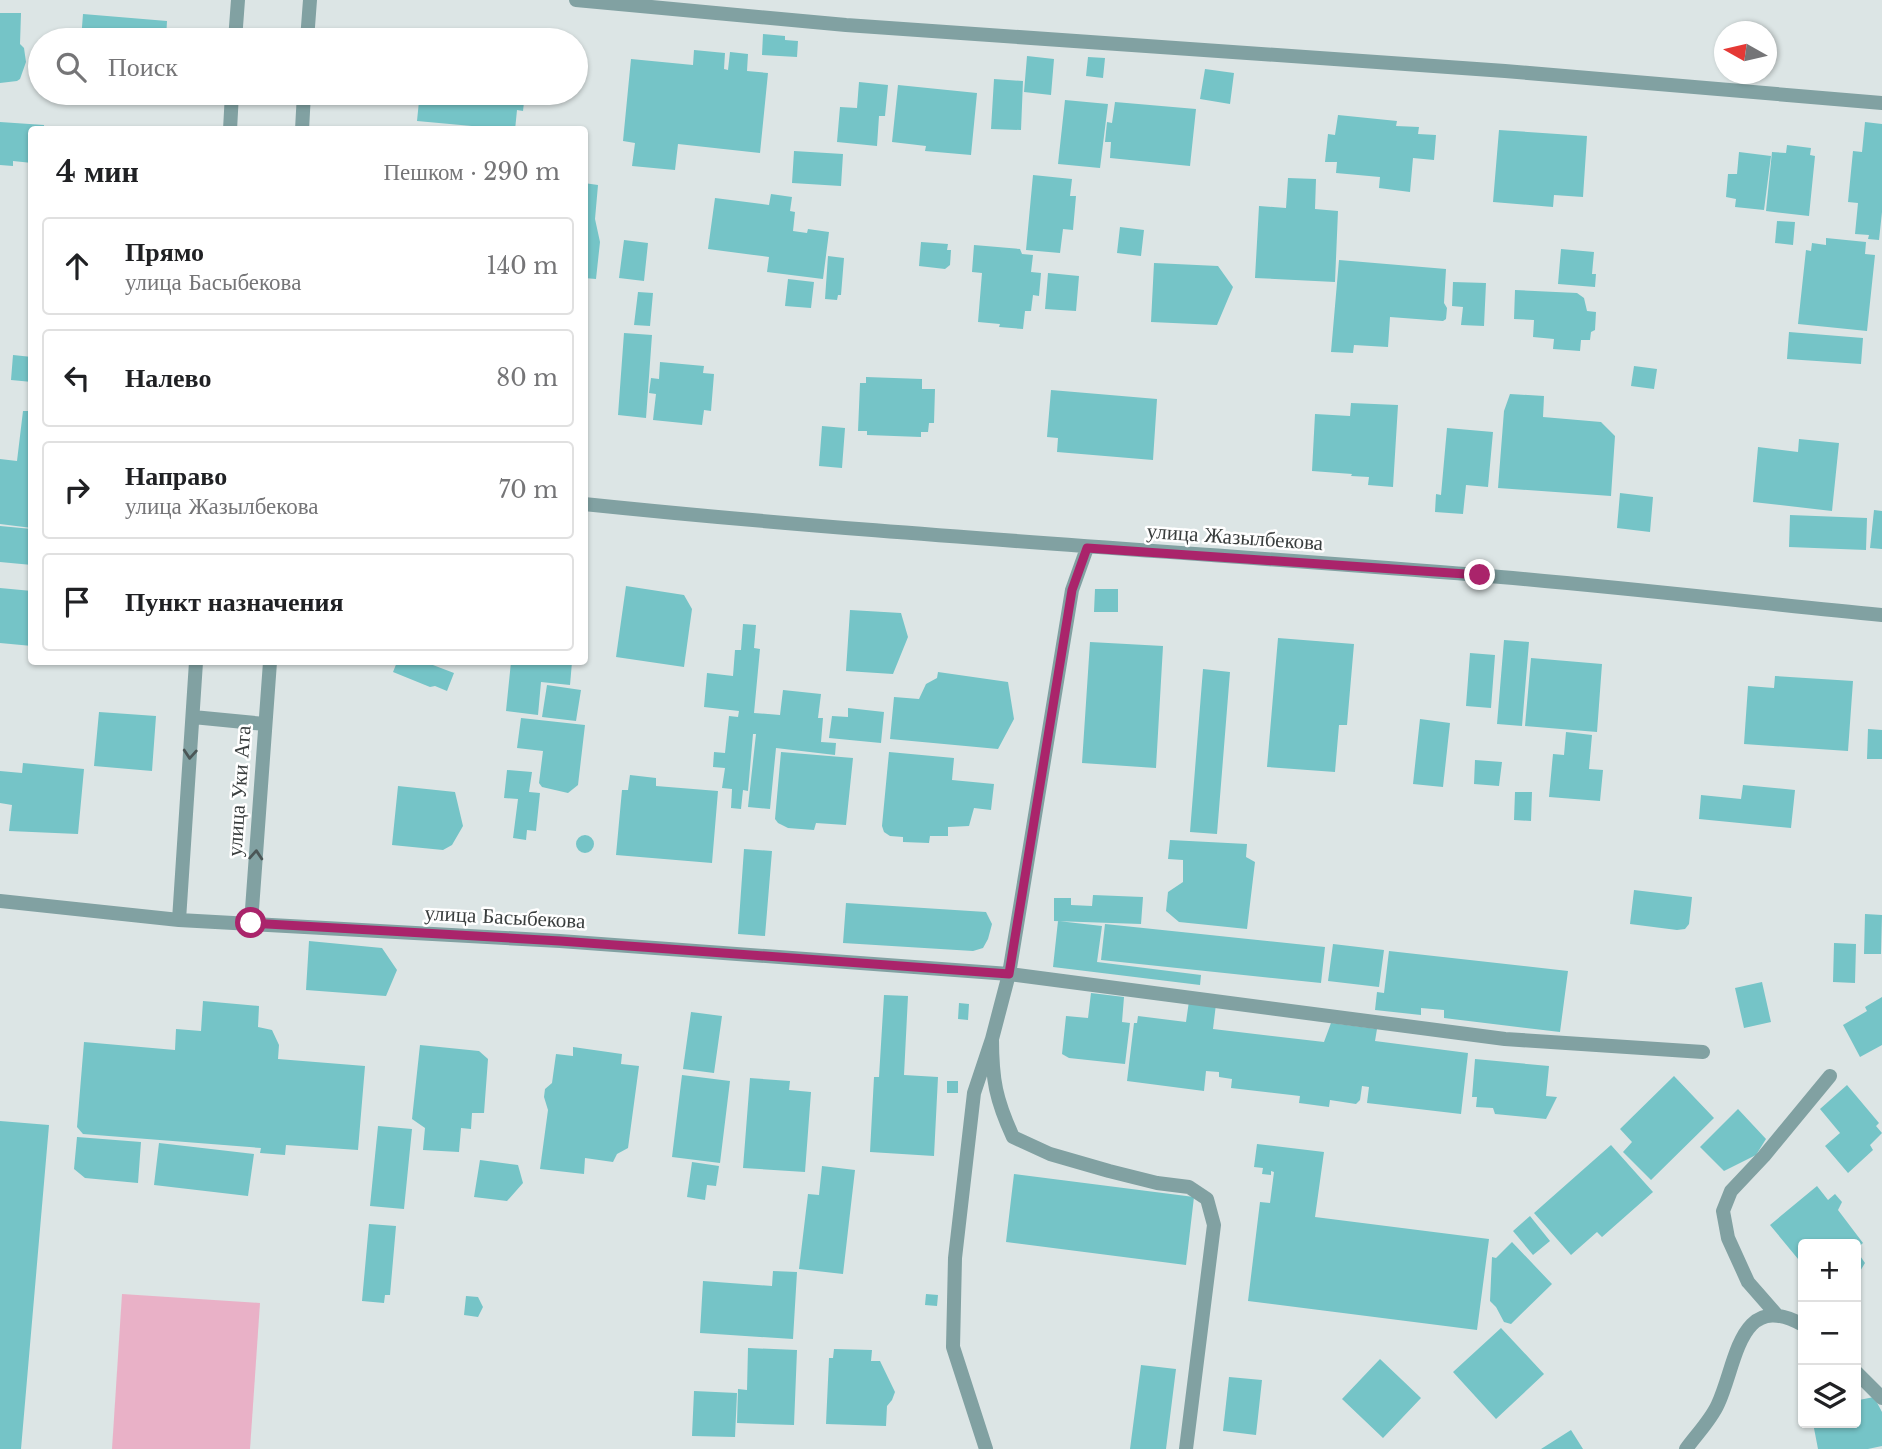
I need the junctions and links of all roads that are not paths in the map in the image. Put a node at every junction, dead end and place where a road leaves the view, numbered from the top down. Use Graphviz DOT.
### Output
graph roads {
  1 [pos="238,0"];
  2 [pos="310,0"];
  3 [pos="576,0"];
  4 [pos="236,28"];
  5 [pos="308,28"];
  6 [pos="1882,103"];
  7 [pos="231,105"];
  8 [pos="303,105"];
  9 [pos="230,126"];
  10 [pos="302,126"];
  11 [pos="588,504"];
  12 [pos="1087,548"];
  13 [pos="1882,615"];
  14 [pos="196,665"];
  15 [pos="270,665"];
  16 [pos="193,717"];
  17 [pos="265,724"];
  18 [pos="0,901"];
  19 [pos="179,920"];
  20 [pos="251,923"];
  21 [pos="1009,974"];
  22 [pos="992,1039"];
  23 [pos="1703,1052"];
  24 [pos="1830,1076"];
  25 [pos="1776,1314"];
  26 [pos="1798,1322"];
  27 [pos="1861,1377"];
  28 [pos="1882,1398"];
  29 [pos="986,1449"];
  30 [pos="1186,1449"];
  31 [pos="1686,1449"];
  1 -- 4 [label="street"];
  2 -- 5 [label="street"];
  3 -- 6 [label="street"];
  7 -- 9 [label="street"];
  8 -- 10 [label="street"];
  11 -- 12 [label="street, улица Жазылбекова"];
  12 -- 13 [label="street, улица Жазылбекова"];
  12 -- 21 [label="street"];
  14 -- 16 [label="street"];
  15 -- 17 [label="street, улица Уки Ата"];
  16 -- 17 [label="street"];
  16 -- 19 [label="street, one-way"];
  20 -- 17 [label="street, улица Уки Ата, one-way"];
  18 -- 19 [label="street, улица Басыбекова"];
  19 -- 20 [label="street, улица Басыбекова"];
  20 -- 21 [label="street, улица Басыбекова"];
  21 -- 22 [label="street"];
  21 -- 23 [label="street, улица Басыбекова"];
  22 -- 29 [label="street"];
  22 -- 30 [label="street"];
  24 -- 25 [label="street"];
  25 -- 26 [label="street"];
  25 -- 31 [label="street"];
  27 -- 28 [label="street"];
}
